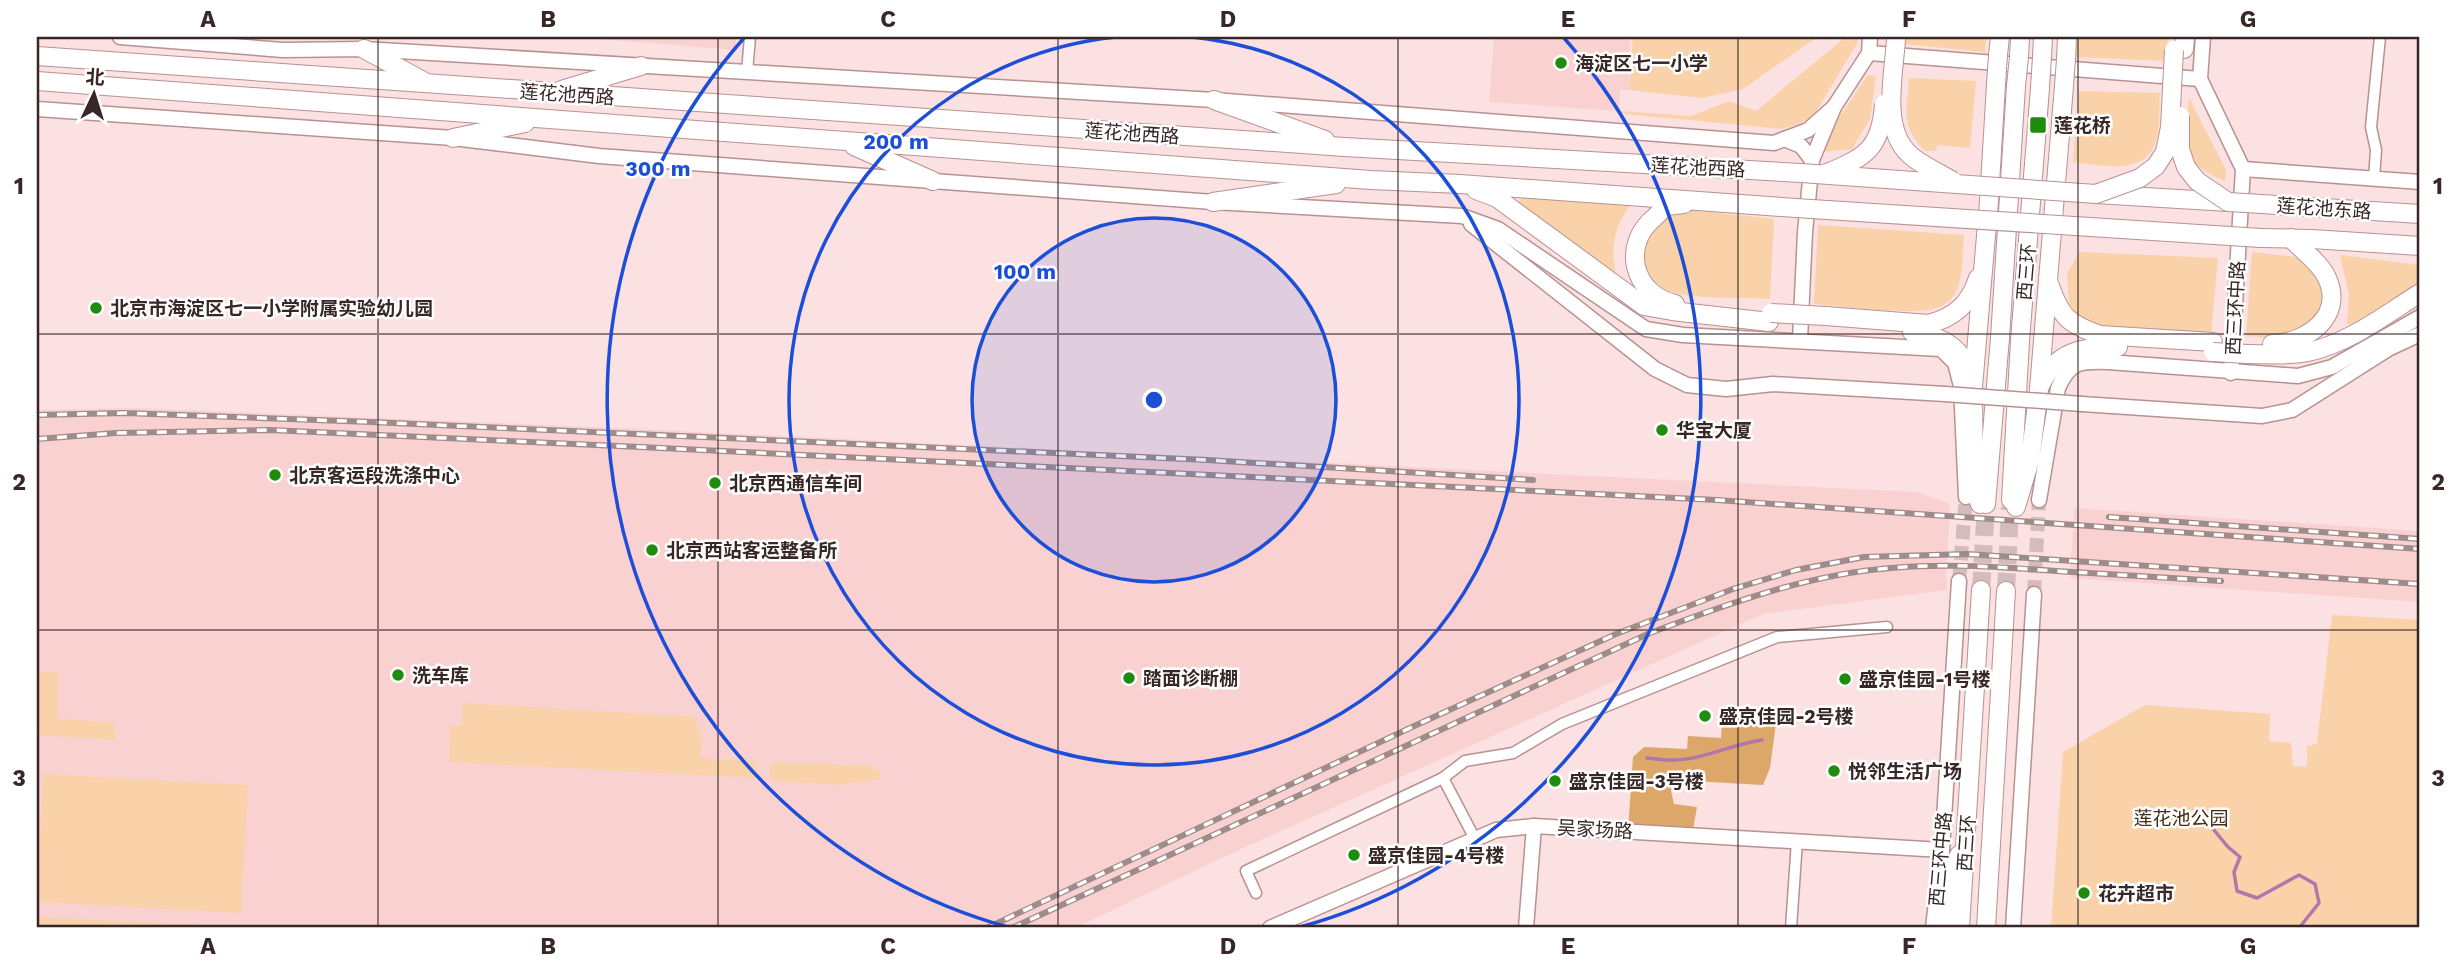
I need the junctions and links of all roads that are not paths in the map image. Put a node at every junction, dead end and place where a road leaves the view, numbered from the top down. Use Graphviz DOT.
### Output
graph roads {
  1 [pos="120,37"];
  2 [pos="750,37"];
  3 [pos="1870,37"];
  4 [pos="2000,37"];
  5 [pos="2020,37"];
  6 [pos="2043,37"];
  7 [pos="2067,37"];
  8 [pos="2203,37"];
  9 [pos="2380,37"];
  10 [pos="1892,38"];
  11 [pos="2179,43"];
  12 [pos="364,49"];
  13 [pos="1868,53"];
  14 [pos="37,56"];
  15 [pos="641,66"];
  16 [pos="747,72"];
  17 [pos="2200,79"];
  18 [pos="37,81"];
  19 [pos="429,85"];
  20 [pos="550,93"];
  21 [pos="1214,100"];
  22 [pos="1834,107"];
  23 [pos="37,109"];
  24 [pos="547,119"];
  25 [pos="453,138"];
  26 [pos="1784,139"];
  27 [pos="842,140"];
  28 [pos="1345,148"];
  29 [pos="1812,169"];
  30 [pos="2242,169"];
  31 [pos="2374,179"];
  32 [pos="1371,180"];
  33 [pos="933,181"];
  34 [pos="2420,182"];
  35 [pos="1460,184"];
  36 [pos="1959,184"];
  37 [pos="2096,194"];
  38 [pos="1704,201"];
  39 [pos="1213,202"];
  40 [pos="2228,202"];
  41 [pos="2420,214"];
  42 [pos="1462,216"];
  43 [pos="2261,238"];
  44 [pos="2291,238"];
  45 [pos="2420,246"];
  46 [pos="1984,258"];
  47 [pos="2048,280"];
  48 [pos="2420,293"];
  49 [pos="1770,317"];
  50 [pos="2420,317"];
  51 [pos="1825,320"];
  52 [pos="2420,334"];
  53 [pos="1800,340"];
  54 [pos="2387,342"];
  55 [pos="2213,347"];
  56 [pos="2246,349"];
  57 [pos="2231,373"];
  58 [pos="1973,387"];
  59 [pos="2039,389"];
  60 [pos="2039,500"];
  61 [pos="1978,502"];
  62 [pos="1959,581"];
  63 [pos="1981,590"];
  64 [pos="2006,591"];
  65 [pos="2034,594"];
  66 [pos="1887,627"];
  67 [pos="1443,778"];
  68 [pos="1534,826"];
  69 [pos="1968,828"];
  70 [pos="1992,829"];
  71 [pos="1475,839"];
  72 [pos="1797,841"];
  73 [pos="1942,850"];
  74 [pos="1256,893"];
  75 [pos="1269,928"];
  76 [pos="1526,928"];
  77 [pos="1791,928"];
  78 [pos="1933,928"];
  79 [pos="1947,928"];
  80 [pos="1961,928"];
  81 [pos="1986,928"];
  82 [pos="1998,928"];
  83 [pos="2013,928"];
  1 -- 12 [label="street, 莲花池西路"];
  2 -- 16 [label="street"];
  3 -- 13 [label="street"];
  4 -- 46 [label="highway, bridge"];
  5 -- 61 [label="highway, 西三环, bridge"];
  6 -- 59 [label="highway, 西三环, bridge"];
  7 -- 47 [label="highway, bridge"];
  8 -- 17 [label="street, 西三环中路"];
  9 -- 31 [label="street"];
  10 -- 29 [label="highway, bridge"];
  10 -- 36 [label="highway, bridge"];
  11 -- 37 [label="highway, bridge"];
  11 -- 40 [label="highway, bridge"];
  12 -- 15 [label="street, 莲花池西路"];
  12 -- 19 [label="highway"];
  13 -- 17 [label="street"];
  13 -- 22 [label="street"];
  14 -- 19 [label="highway, 莲花池西路"];
  15 -- 16 [label="street, 莲花池西路"];
  15 -- 20 [label="highway"];
  16 -- 21 [label="street, 莲花池西路"];
  17 -- 30 [label="street, 西三环中路"];
  18 -- 24 [label="highway, 莲花池西路"];
  19 -- 20 [label="highway, 莲花池西路"];
  20 -- 28 [label="highway, 莲花池西路"];
  21 -- 26 [label="street, 莲花池西路"];
  21 -- 28 [label="highway"];
  22 -- 26 [label="street, 莲花池西路"];
  22 -- 29 [label="street"];
  23 -- 25 [label="street"];
  24 -- 25 [label="highway"];
  24 -- 27 [label="highway, 莲花池西路"];
  25 -- 33 [label="street"];
  26 -- 29 [label="street"];
  27 -- 32 [label="highway, 莲花池西路"];
  27 -- 33 [label="highway"];
  28 -- 29 [label="highway, 莲花池西路"];
  29 -- 36 [label="highway, 莲花池西路, bridge"];
  29 -- 53 [label="street"];
  30 -- 31 [label="street"];
  30 -- 57 [label="street, 西三环中路"];
  31 -- 34 [label="street"];
  32 -- 35 [label="highway, 莲花池西路"];
  32 -- 39 [label="highway"];
  33 -- 39 [label="street"];
  35 -- 38 [label="highway, 莲花池西路"];
  35 -- 49 [label="highway"];
  36 -- 37 [label="highway, 莲花池西路, bridge"];
  37 -- 40 [label="highway, 莲花池西路, bridge"];
  38 -- 43 [label="highway, 莲花池西路, bridge"];
  38 -- 49 [label="highway"];
  39 -- 42 [label="street"];
  40 -- 41 [label="highway, 莲花池东路, bridge"];
  42 -- 53 [label="street"];
  42 -- 54 [label="street, bridge"];
  43 -- 44 [label="highway, 莲花池东路"];
  44 -- 45 [label="highway, 莲花池东路"];
  44 -- 56 [label="highway"];
  46 -- 51 [label="highway"];
  46 -- 58 [label="highway"];
  47 -- 55 [label="highway"];
  47 -- 59 [label="highway"];
  48 -- 56 [label="highway"];
  49 -- 51 [label="highway, bridge"];
  50 -- 54 [label="street"];
  51 -- 58 [label="highway"];
  52 -- 54 [label="street"];
  53 -- 61 [label="street"];
  54 -- 57 [label="street"];
  55 -- 56 [label="highway"];
  55 -- 59 [label="highway"];
  57 -- 60 [label="street, 西三环中路"];
  58 -- 61 [label="highway"];
  62 -- 73 [label="street, 西三环中路"];
  63 -- 69 [label="highway, 西三环"];
  64 -- 70 [label="highway, 西三环"];
  65 -- 83 [label="street"];
  66 -- 67 [label="street"];
  67 -- 71 [label="street"];
  67 -- 74 [label="street"];
  68 -- 71 [label="street, 吴家场路"];
  68 -- 72 [label="street, 吴家场路"];
  68 -- 76 [label="street"];
  69 -- 79 [label="highway"];
  69 -- 80 [label="highway, 西三环"];
  70 -- 81 [label="highway, 西三环"];
  70 -- 82 [label="highway"];
  71 -- 75 [label="street, 吴家场路"];
  72 -- 73 [label="street, 吴家场路"];
  72 -- 77 [label="street"];
  73 -- 78 [label="street, 西三环中路"];
}
